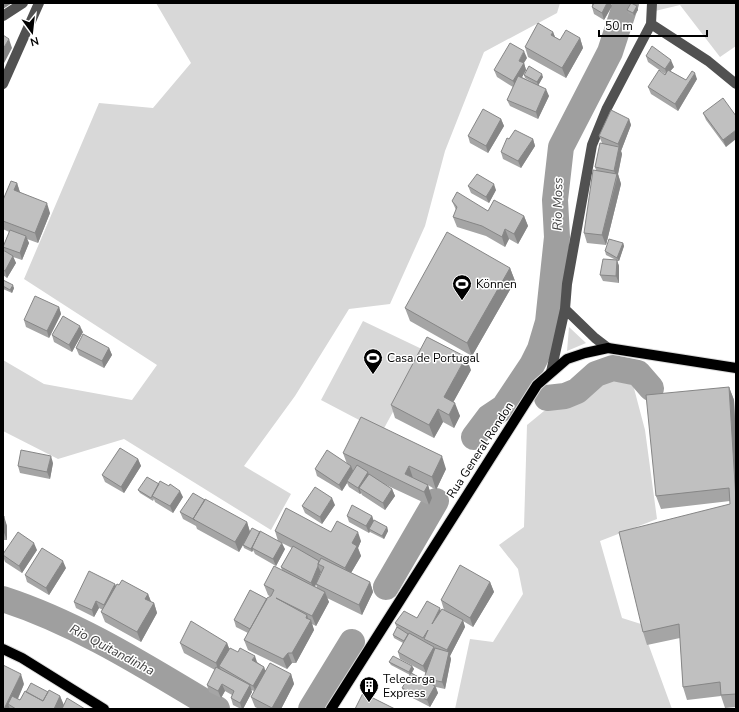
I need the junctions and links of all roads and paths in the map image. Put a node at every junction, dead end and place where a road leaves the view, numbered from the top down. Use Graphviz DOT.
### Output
graph roads {
  1 [pos="23,3"];
  2 [pos="39,3"];
  3 [pos="652,3"];
  4 [pos="3,16"];
  5 [pos="651,24"];
  6 [pos="3,84"];
  7 [pos="736,84"];
  8 [pos="565,309"];
  9 [pos="608,348"];
  10 [pos="736,368"];
  11 [pos="550,372"];
  12 [pos="3,649"];
  13 [pos="104,709"];
  14 [pos="331,709"];
  1 -- 4 [label="street"];
  2 -- 6 [label="street"];
  3 -- 5 [label="street"];
  5 -- 7 [label="street"];
  5 -- 8 [label="street"];
  8 -- 9 [label="street"];
  8 -- 11 [label="street"];
  9 -- 10 [label="main road, Rua General Rondon"];
  9 -- 11 [label="main road, Rua General Rondon"];
  11 -- 14 [label="main road, Rua General Rondon"];
  12 -- 13 [label="main road"];
}
